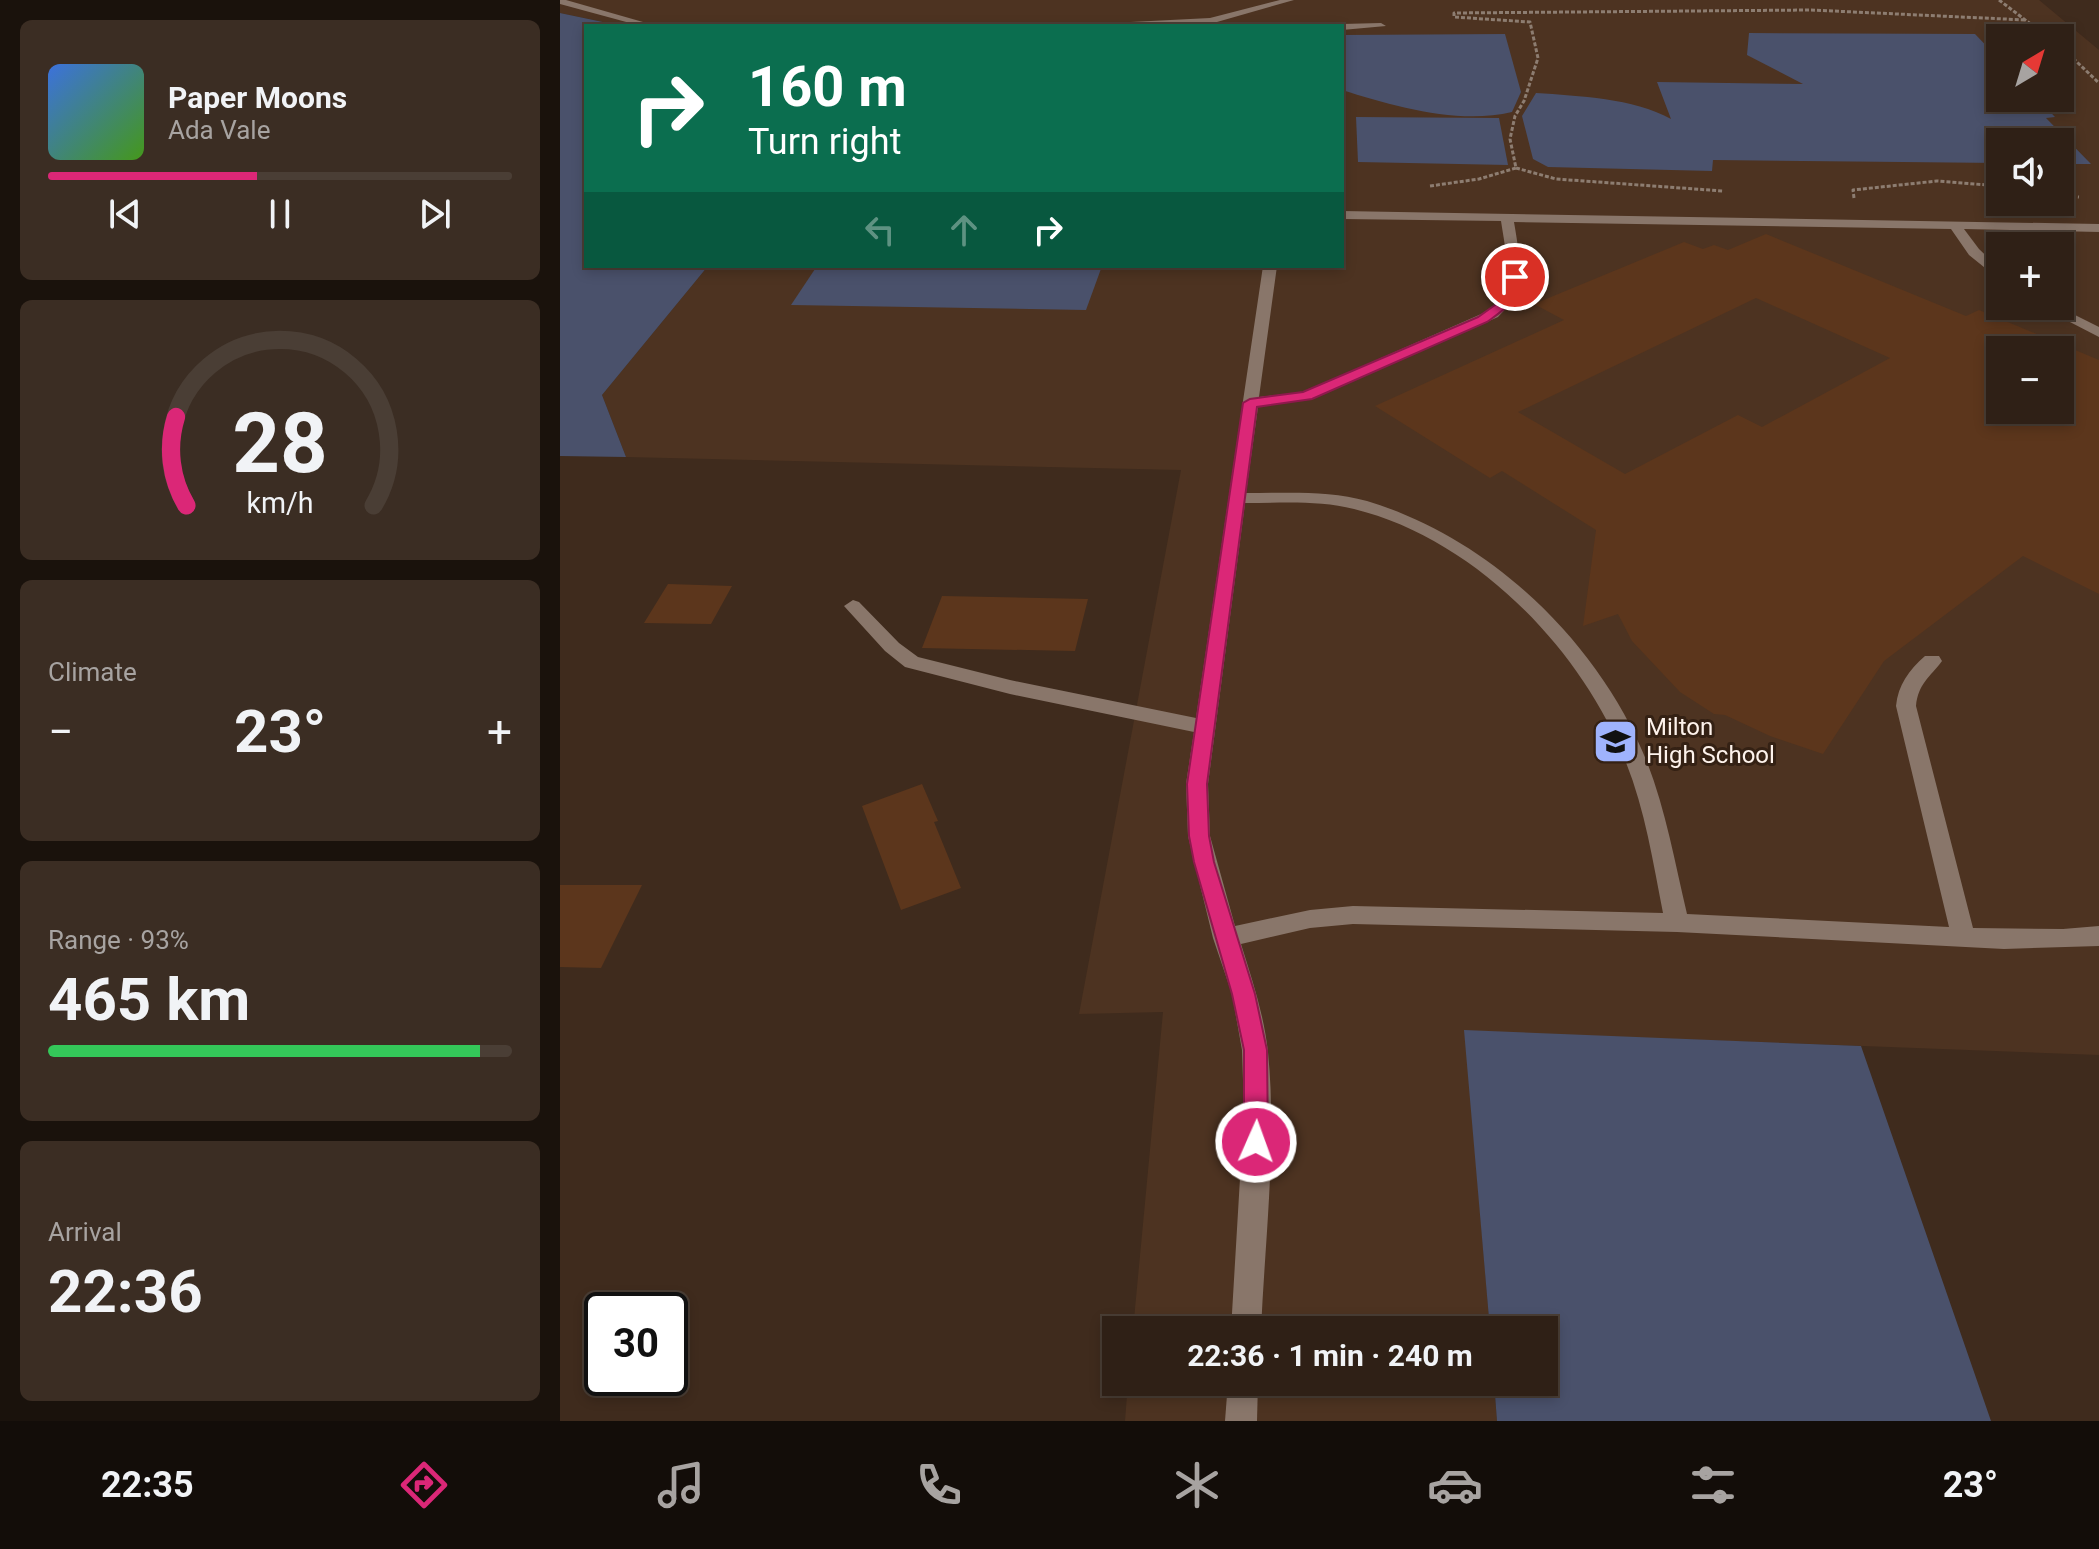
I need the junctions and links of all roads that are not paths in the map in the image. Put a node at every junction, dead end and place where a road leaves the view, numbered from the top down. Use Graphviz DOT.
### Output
graph roads {
  1 [pos="1290,0"];
  2 [pos="560,1"];
  3 [pos="645,24"];
  4 [pos="1151,24"];
  5 [pos="1381,26"];
  6 [pos="1344,27"];
  7 [pos="1344,215"];
  8 [pos="1507,218"];
  9 [pos="1954,225"];
  10 [pos="2099,228"];
  11 [pos="1986,263"];
  12 [pos="1270,268"];
  13 [pos="2073,320"];
  14 [pos="2099,333"];
  15 [pos="1250,403"];
  16 [pos="1239,498"];
  17 [pos="853,606"];
  18 [pos="1932,661"];
  19 [pos="1204,727"];
  20 [pos="1677,923"];
  21 [pos="1963,936"];
  22 [pos="2099,936"];
  23 [pos="1225,938"];
  24 [pos="1247,1316"];
  25 [pos="1242,1396"];
  26 [pos="1241,1421"];
  1 -- 4 [label="street"];
  2 -- 3 [label="street"];
  5 -- 6 [label="street"];
  7 -- 8 [label="street"];
  8 -- 9 [label="street"];
  8 -- 15 [label="street"];
  9 -- 10 [label="street"];
  9 -- 11 [label="street"];
  12 -- 15 [label="street"];
  13 -- 14 [label="street"];
  15 -- 16 [label="street"];
  16 -- 19 [label="street"];
  16 -- 20 [label="street"];
  17 -- 19 [label="street"];
  18 -- 21 [label="street"];
  19 -- 23 [label="street"];
  20 -- 21 [label="street"];
  20 -- 23 [label="street"];
  21 -- 22 [label="street"];
  23 -- 24 [label="street"];
  25 -- 26 [label="street"];
}
